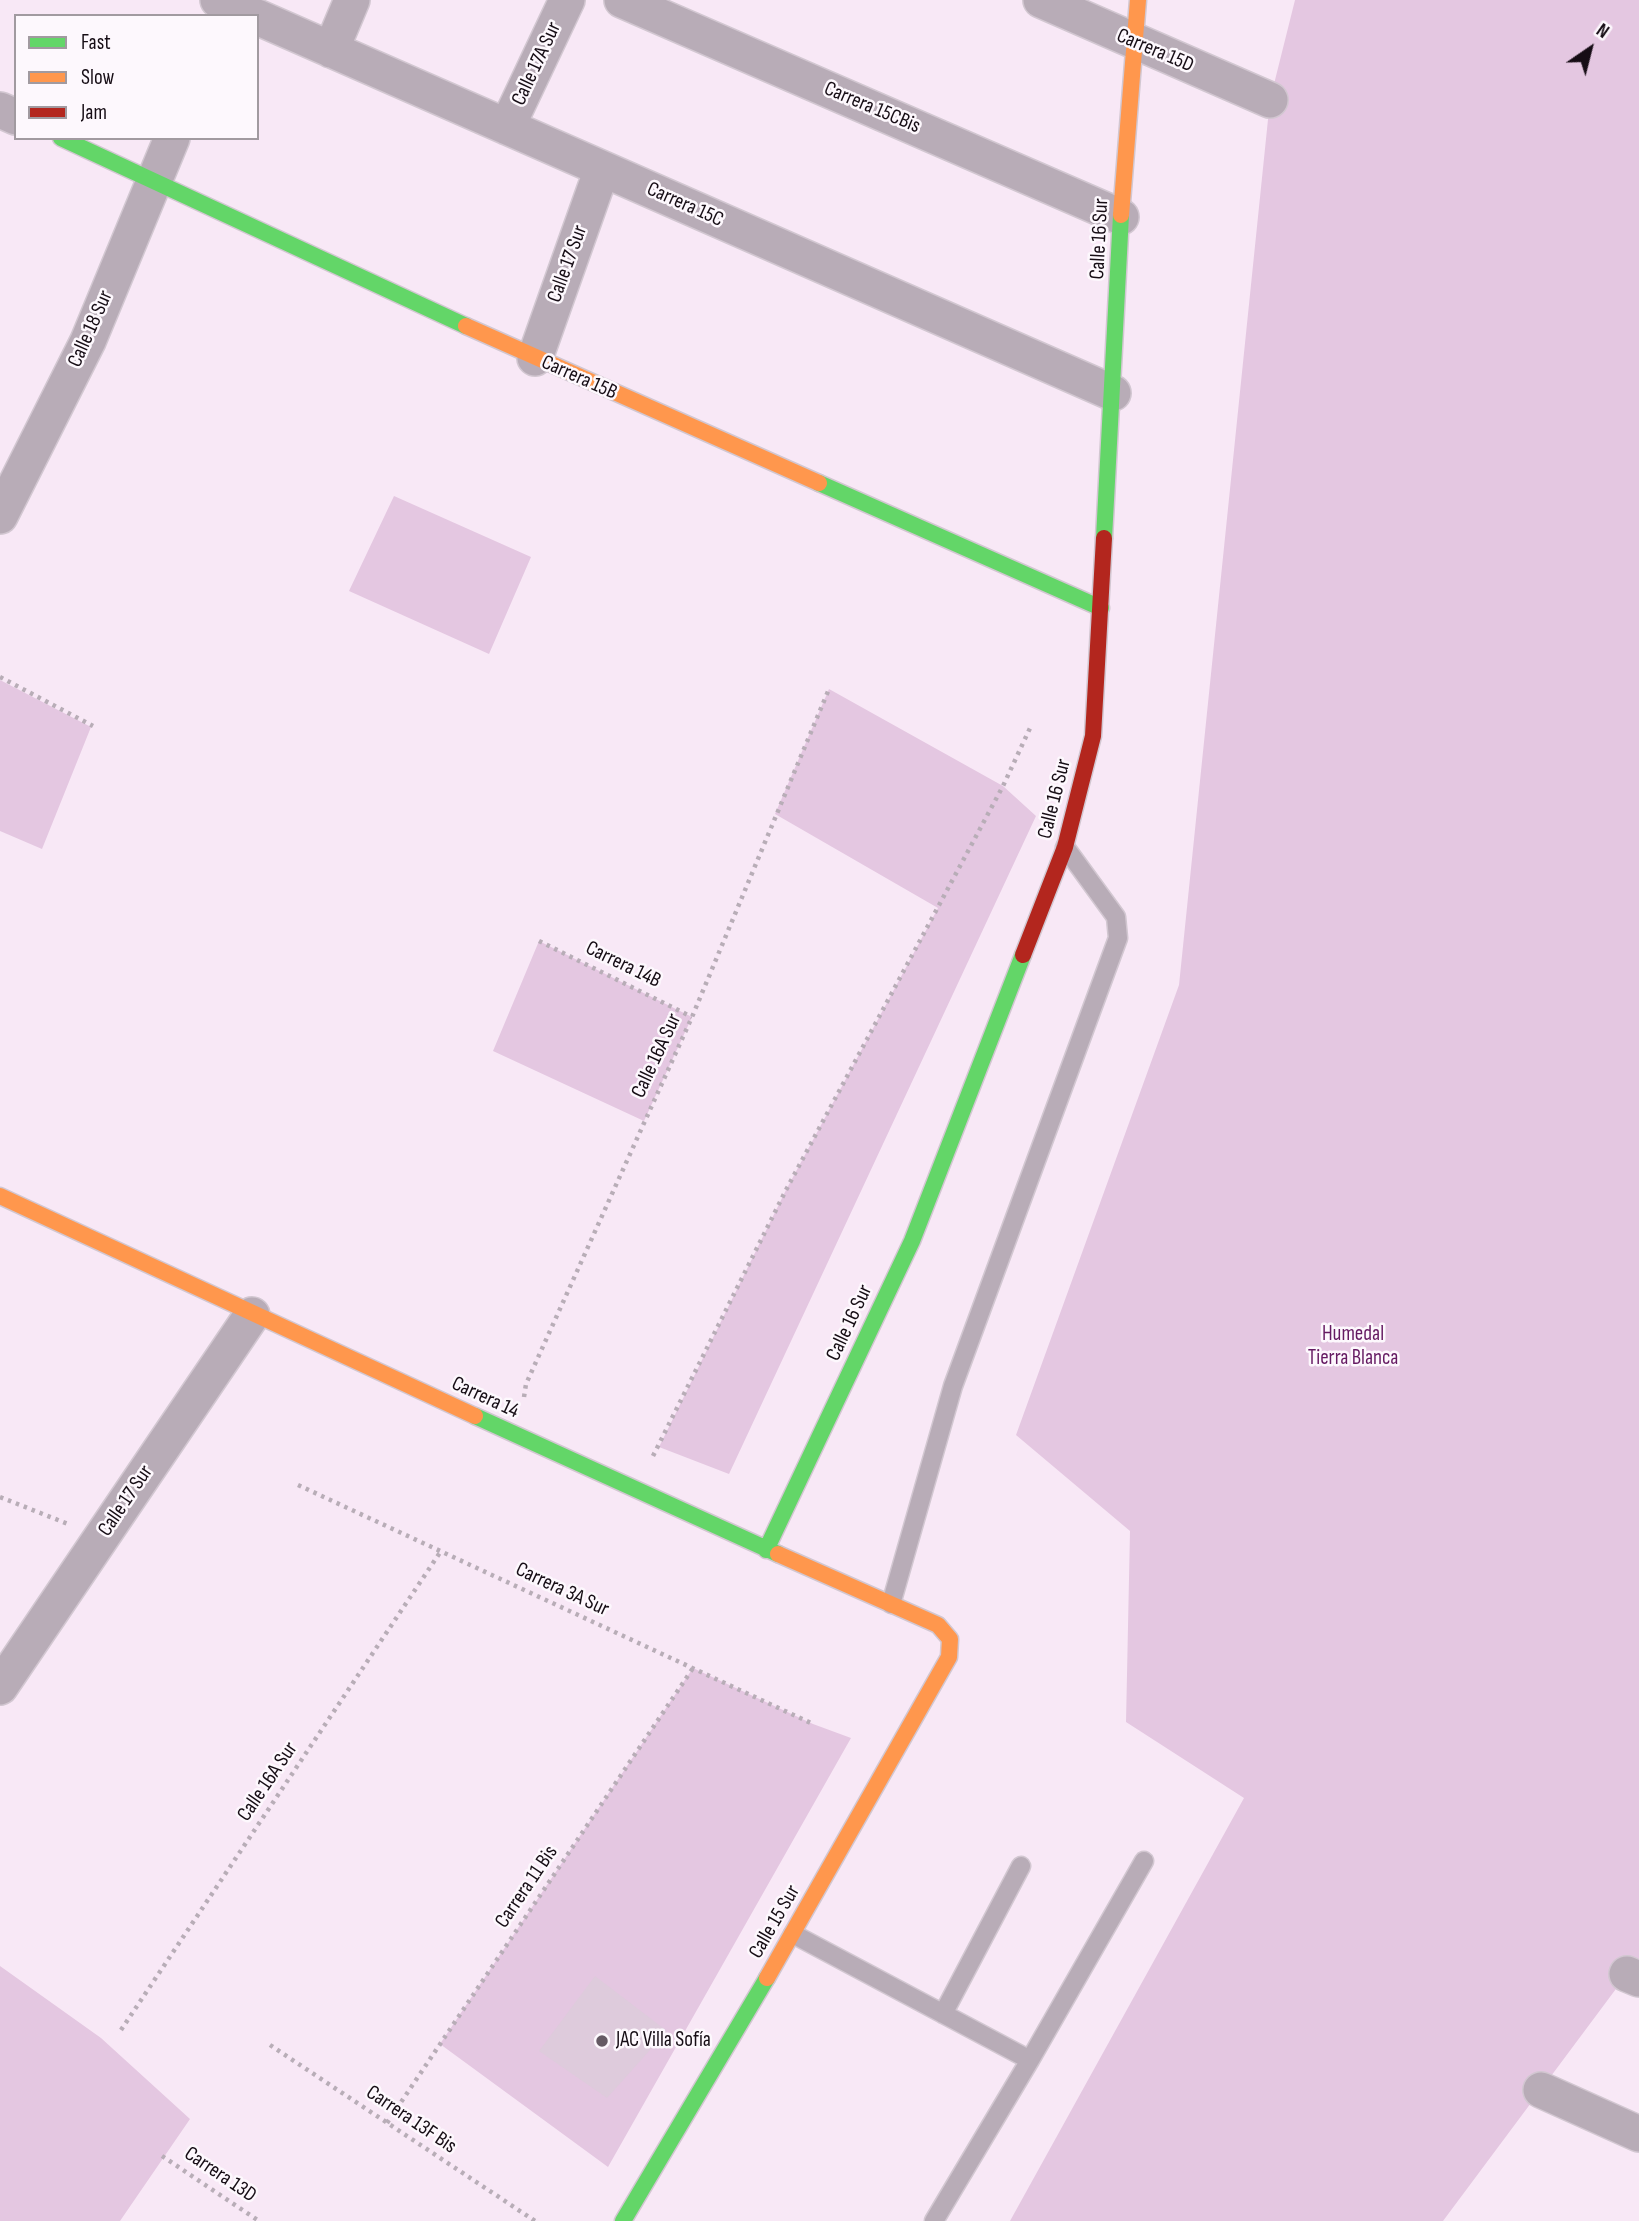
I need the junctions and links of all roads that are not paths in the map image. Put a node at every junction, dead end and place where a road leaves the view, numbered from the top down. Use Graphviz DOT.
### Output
graph roads {
  1 [pos="352,0"];
  2 [pos="567,0"];
  3 [pos="622,0"];
  4 [pos="1041,0"];
  5 [pos="1138,0"];
  6 [pos="259,20"];
  7 [pos="1136,43"];
  8 [pos="331,50"];
  9 [pos="1270,100"];
  10 [pos="507,127"];
  11 [pos="65,140"];
  12 [pos="171,140"];
  13 [pos="602,169"];
  14 [pos="154,181"];
  15 [pos="1121,217"];
  16 [pos="535,358"];
  17 [pos="1113,393"];
  18 [pos="0,516"];
  19 [pos="1101,608"];
  20 [pos="1065,847"];
  21 [pos="0,1196"];
  22 [pos="252,1315"];
  23 [pos="766,1550"];
  24 [pos="891,1604"];
  25 [pos="950,1639"];
  26 [pos="0,1687"];
  27 [pos="1144,1861"];
  28 [pos="1021,1866"];
  29 [pos="793,1934"];
  30 [pos="943,2014"];
  31 [pos="1030,2060"];
  32 [pos="1541,2090"];
  33 [pos="1639,2134"];
  34 [pos="623,2221"];
  35 [pos="934,2221"];
  1 -- 8 [label="street"];
  2 -- 10 [label="street, Calle 17A Sur"];
  3 -- 15 [label="street, Carrera 15CBis"];
  4 -- 7 [label="street, Carrera 15D"];
  5 -- 7 [label="street, Calle 16 Sur"];
  6 -- 8 [label="street, Carrera 15C"];
  7 -- 9 [label="street, Carrera 15D"];
  7 -- 15 [label="street, Calle 16 Sur"];
  8 -- 10 [label="street, Carrera 15C"];
  10 -- 13 [label="street, Carrera 15C"];
  11 -- 14 [label="street, Carrera 15B"];
  12 -- 14 [label="street, Calle 18 Sur"];
  13 -- 16 [label="street, Calle 17 Sur"];
  13 -- 17 [label="street, Carrera 15C"];
  14 -- 16 [label="street, Carrera 15B"];
  14 -- 18 [label="street, Calle 18 Sur"];
  15 -- 17 [label="street, Calle 16 Sur"];
  16 -- 19 [label="street, Carrera 15B"];
  17 -- 19 [label="street, Calle 16 Sur"];
  19 -- 20 [label="street, Calle 16 Sur"];
  20 -- 23 [label="street, Calle 16 Sur"];
  20 -- 24 [label="lane"];
  21 -- 22 [label="street, Carrera 14"];
  22 -- 23 [label="street, Carrera 14"];
  22 -- 26 [label="street, Calle 17 Sur"];
  23 -- 24 [label="street, Carrera 14"];
  24 -- 25 [label="street, Carrera 14"];
  25 -- 29 [label="street, Calle 15 Sur"];
  27 -- 31 [label="lane"];
  28 -- 30 [label="lane"];
  29 -- 30 [label="lane"];
  29 -- 34 [label="street, Calle 15 Sur"];
  30 -- 31 [label="lane"];
  31 -- 35 [label="lane"];
  32 -- 33 [label="street"];
}
